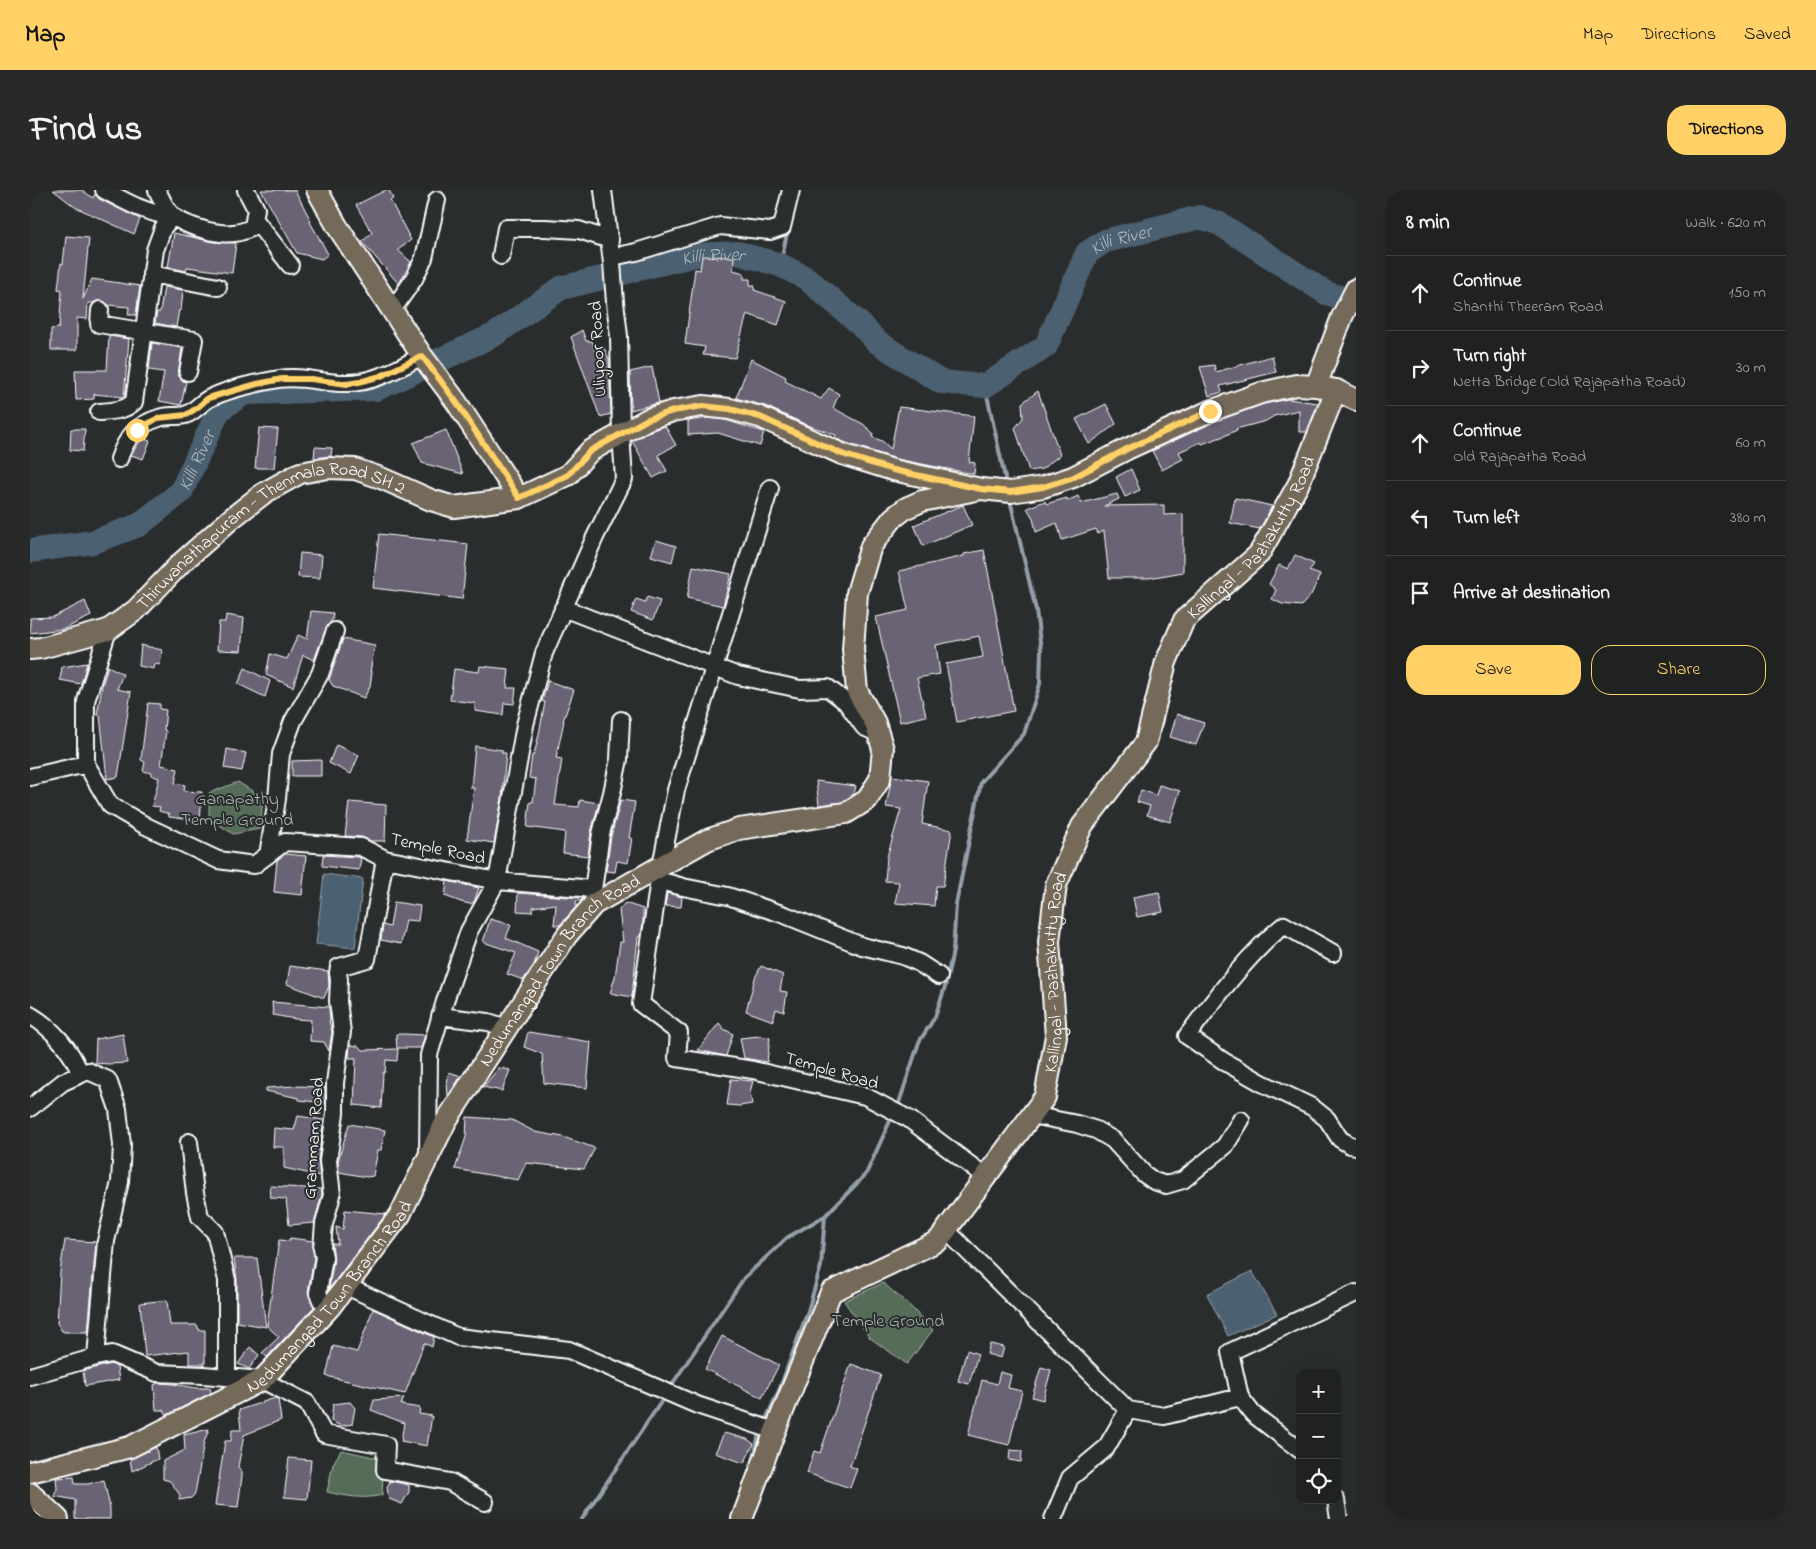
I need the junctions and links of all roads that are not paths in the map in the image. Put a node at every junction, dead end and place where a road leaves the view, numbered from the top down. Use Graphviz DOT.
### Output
graph roads {
  1 [pos="104,190"];
  2 [pos="157,190"];
  3 [pos="246,190"];
  4 [pos="317,190"];
  5 [pos="603,190"];
  6 [pos="790,190"];
  7 [pos="437,200"];
  8 [pos="172,216"];
  9 [pos="255,220"];
  10 [pos="610,240"];
  11 [pos="501,256"];
  12 [pos="612,260"];
  13 [pos="290,265"];
  14 [pos="151,274"];
  15 [pos="218,287"];
  16 [pos="1356,288"];
  17 [pos="393,309"];
  18 [pos="100,310"];
  19 [pos="142,333"];
  20 [pos="422,356"];
  21 [pos="188,372"];
  22 [pos="1316,386"];
  23 [pos="1336,390"];
  24 [pos="1356,400"];
  25 [pos="100,412"];
  26 [pos="621,434"];
  27 [pos="119,459"];
  28 [pos="770,488"];
  29 [pos="981,489"];
  30 [pos="519,498"];
  31 [pos="564,608"];
  32 [pos="108,630"];
  33 [pos="335,631"];
  34 [pos="30,649"];
  35 [pos="715,666"];
  36 [pos="621,720"];
  37 [pos="879,734"];
  38 [pos="86,764"];
  39 [pos="30,777"];
  40 [pos="268,855"];
  41 [pos="385,859"];
  42 [pos="659,873"];
  43 [pos="497,881"];
  44 [pos="593,897"];
  45 [pos="1333,953"];
  46 [pos="939,976"];
  47 [pos="30,1015"];
  48 [pos="440,1016"];
  49 [pos="507,1028"];
  50 [pos="95,1064"];
  51 [pos="78,1070"];
  52 [pos="30,1108"];
  53 [pos="1032,1115"];
  54 [pos="1241,1120"];
  55 [pos="189,1142"];
  56 [pos="1356,1146"];
  57 [pos="428,1159"];
  58 [pos="986,1177"];
  59 [pos="946,1230"];
  60 [pos="346,1286"];
  61 [pos="1356,1293"];
  62 [pos="330,1307"];
  63 [pos="96,1357"];
  64 [pos="30,1376"];
  65 [pos="228,1377"];
  66 [pos="262,1380"];
  67 [pos="1240,1397"];
  68 [pos="1128,1410"];
  69 [pos="775,1431"];
  70 [pos="1296,1447"];
  71 [pos="30,1472"];
  72 [pos="30,1494"];
  73 [pos="484,1502"];
  74 [pos="1337,1504"];
  75 [pos="58,1519"];
  76 [pos="742,1519"];
  77 [pos="1052,1519"];
  78 [pos="1339,1519"];
  1 -- 8 [label="street"];
  2 -- 8 [label="street"];
  3 -- 9 [label="street"];
  4 -- 17 [label="main road"];
  5 -- 10 [label="street, Uliyoor Road"];
  6 -- 12 [label="street"];
  7 -- 17 [label="street"];
  8 -- 9 [label="street"];
  8 -- 14 [label="street"];
  9 -- 13 [label="street"];
  10 -- 11 [label="street"];
  10 -- 12 [label="street, Uliyoor Road"];
  12 -- 26 [label="street, Uliyoor Road"];
  14 -- 15 [label="street"];
  14 -- 19 [label="street"];
  16 -- 22 [label="main road"];
  17 -- 20 [label="main road"];
  18 -- 19 [label="street"];
  19 -- 21 [label="street"];
  19 -- 25 [label="street"];
  20 -- 27 [label="street"];
  20 -- 30 [label="main road"];
  22 -- 23 [label="main road"];
  22 -- 29 [label="main road"];
  23 -- 24 [label="main road"];
  23 -- 53 [label="main road, Kallingal - Pazhakutty Road"];
  26 -- 29 [label="main road, Thiruvanathapuram - Thenmala Road SH 2"];
  26 -- 30 [label="main road, Thiruvanathapuram - Thenmala Road SH 2"];
  26 -- 31 [label="street, Uliyoor Road"];
  28 -- 35 [label="street"];
  29 -- 37 [label="main road, Nedumangad Town Branch Road"];
  30 -- 32 [label="main road, Thiruvanathapuram - Thenmala Road SH 2"];
  31 -- 35 [label="street"];
  31 -- 43 [label="street, Uliyoor Road"];
  32 -- 34 [label="main road, Thiruvanathapuram - Thenmala Road SH 2"];
  32 -- 38 [label="street"];
  33 -- 40 [label="street"];
  35 -- 37 [label="street"];
  35 -- 42 [label="street"];
  36 -- 44 [label="street"];
  37 -- 42 [label="main road, Nedumangad Town Branch Road"];
  38 -- 39 [label="street"];
  38 -- 40 [label="street, Temple Road"];
  40 -- 41 [label="street, Temple Road"];
  41 -- 43 [label="street, Temple Road"];
  41 -- 62 [label="street, Grammam Road"];
  42 -- 44 [label="main road, Nedumangad Town Branch Road"];
  42 -- 46 [label="street"];
  42 -- 58 [label="street, Temple Road"];
  43 -- 44 [label="street, Temple Road"];
  43 -- 48 [label="street, Uliyoor Road"];
  44 -- 49 [label="main road, Nedumangad Town Branch Road"];
  45 -- 56 [label="street"];
  47 -- 51 [label="street"];
  48 -- 49 [label="street"];
  48 -- 57 [label="street, Uliyoor Road"];
  49 -- 57 [label="main road, Nedumangad Town Branch Road"];
  50 -- 51 [label="street"];
  51 -- 52 [label="street"];
  51 -- 63 [label="street"];
  53 -- 54 [label="street"];
  53 -- 58 [label="main road, Kallingal - Pazhakutty Road"];
  55 -- 65 [label="street"];
  57 -- 60 [label="main road, Nedumangad Town Branch Road"];
  58 -- 59 [label="main road, Kallingal - Pazhakutty Road"];
  59 -- 68 [label="street"];
  59 -- 69 [label="main road, Kallingal - Pazhakutty Road"];
  60 -- 62 [label="main road, Nedumangad Town Branch Road"];
  60 -- 69 [label="street"];
  61 -- 67 [label="street"];
  62 -- 66 [label="main road, Nedumangad Town Branch Road"];
  63 -- 64 [label="street"];
  63 -- 65 [label="street"];
  65 -- 66 [label="street"];
  66 -- 71 [label="main road, Nedumangad Town Branch Road"];
  66 -- 73 [label="street"];
  67 -- 68 [label="street"];
  67 -- 70 [label="street"];
  68 -- 77 [label="street"];
  69 -- 76 [label="main road, Kallingal - Pazhakutty Road"];
  72 -- 75 [label="main road"];
  74 -- 78 [label="street"];
}
